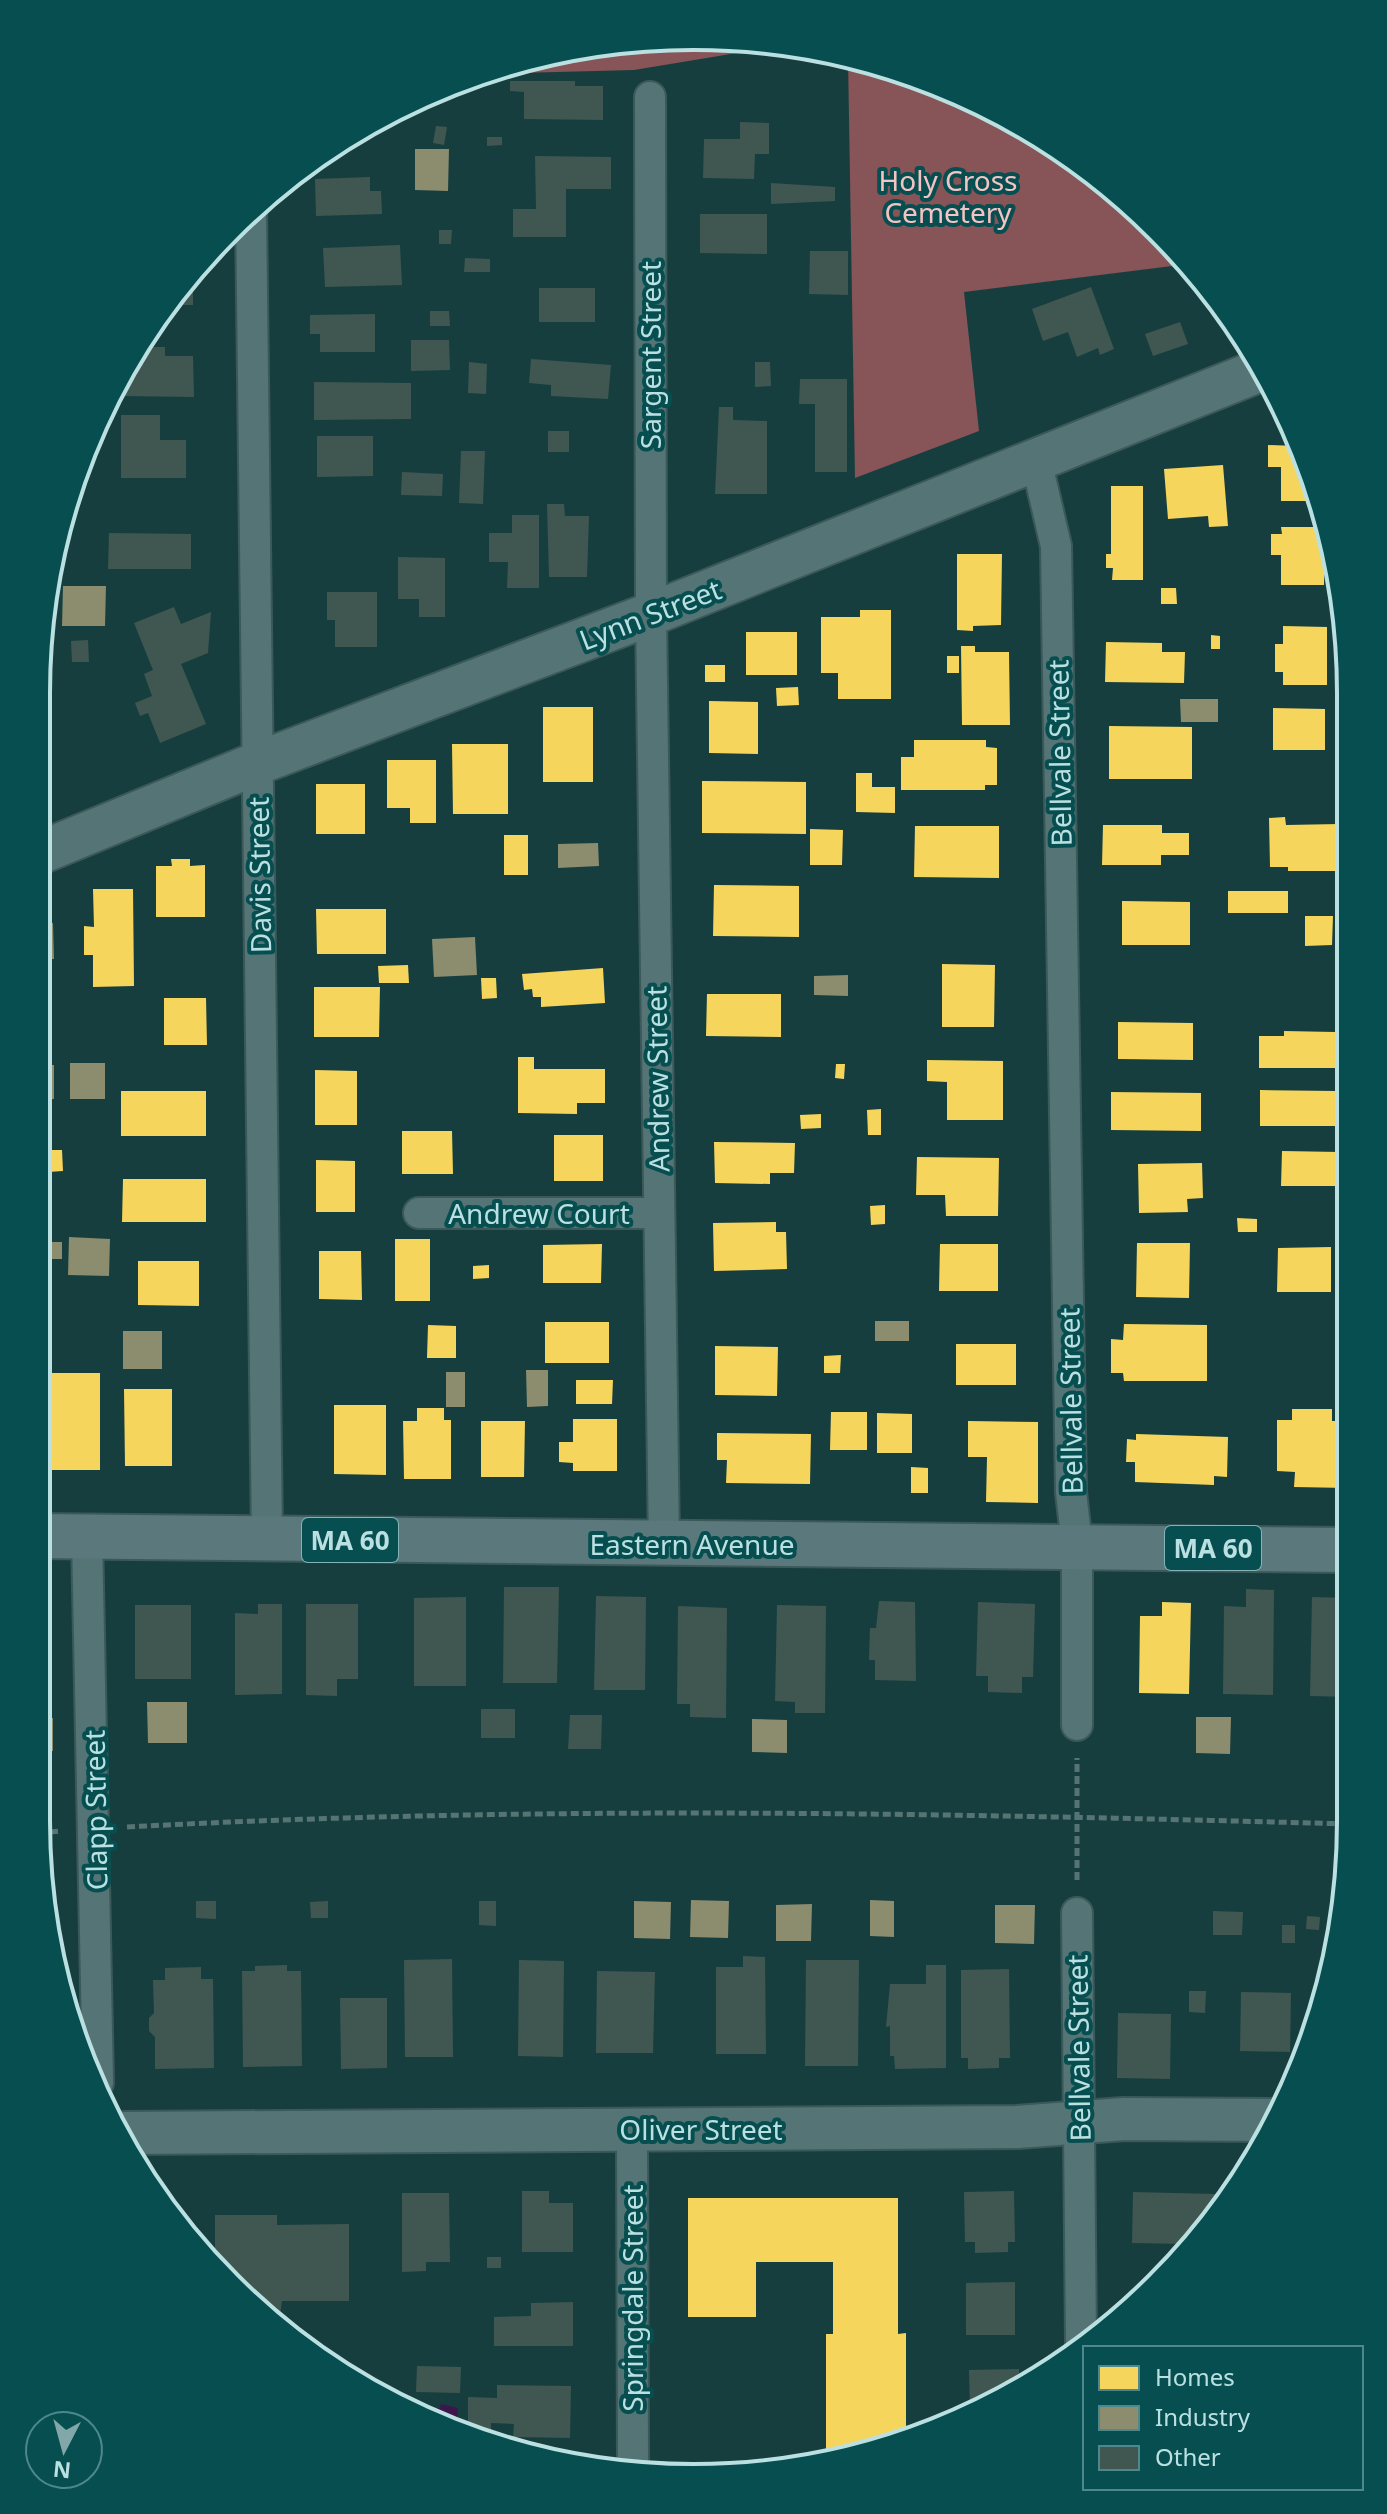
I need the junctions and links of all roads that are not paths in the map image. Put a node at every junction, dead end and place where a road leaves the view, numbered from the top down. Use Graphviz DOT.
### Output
graph roads {
  1 [pos="650,97"];
  2 [pos="251,226"];
  3 [pos="1252,374"];
  4 [pos="1036,460"];
  5 [pos="651,614"];
  6 [pos="258,763"];
  7 [pos="50,849"];
  8 [pos="419,1213"];
  9 [pos="658,1213"];
  10 [pos="50,1536"];
  11 [pos="87,1537"];
  12 [pos="267,1539"];
  13 [pos="664,1544"];
  14 [pos="1077,1545"];
  15 [pos="1337,1550"];
  16 [pos="1077,1725"];
  17 [pos="1077,1913"];
  18 [pos="98,2064"];
  19 [pos="1263,2120"];
  20 [pos="1079,2122"];
  21 [pos="632,2130"];
  22 [pos="131,2133"];
  23 [pos="1081,2334"];
  24 [pos="633,2461"];
  1 -- 5 [label="street, Sargent Street"];
  2 -- 6 [label="street, Davis Street"];
  3 -- 4 [label="main road, Lynn Street"];
  4 -- 5 [label="main road, Lynn Street"];
  4 -- 14 [label="street, Bellvale Street"];
  5 -- 6 [label="main road, Lynn Street"];
  5 -- 9 [label="street, Andrew Street"];
  6 -- 7 [label="main road, Lynn Street"];
  6 -- 12 [label="street, Davis Street"];
  8 -- 9 [label="street, Andrew Court"];
  9 -- 13 [label="street, Andrew Street"];
  10 -- 11 [label="main road, Eastern Avenue / MA 60"];
  11 -- 12 [label="main road, Eastern Avenue / MA 60"];
  11 -- 18 [label="street, Clapp Street"];
  12 -- 13 [label="main road, Eastern Avenue / MA 60"];
  13 -- 14 [label="main road, Eastern Avenue / MA 60"];
  14 -- 15 [label="main road, Eastern Avenue / MA 60"];
  14 -- 16 [label="street, Bellvale Street"];
  17 -- 20 [label="street, Bellvale Street"];
  19 -- 20 [label="main road, Oliver Street"];
  20 -- 21 [label="main road, Oliver Street"];
  20 -- 23 [label="street, Bellvale Street"];
  21 -- 22 [label="main road, Oliver Street"];
  21 -- 24 [label="street, Springdale Street"];
}
